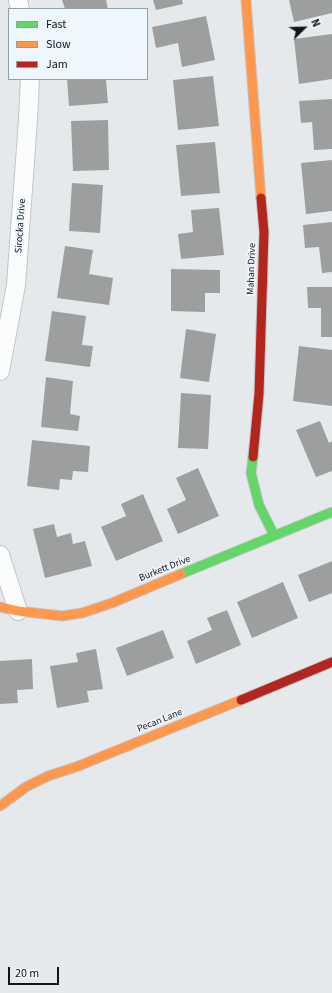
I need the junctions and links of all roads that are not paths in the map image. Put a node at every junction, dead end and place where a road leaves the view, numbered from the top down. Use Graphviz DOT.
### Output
graph roads {
  1 [pos="246,0"];
  2 [pos="30,80"];
  3 [pos="0,371"];
  4 [pos="332,512"];
  5 [pos="274,535"];
  6 [pos="0,555"];
  7 [pos="0,607"];
  8 [pos="18,611"];
  9 [pos="332,662"];
  10 [pos="0,806"];
  1 -- 5 [label="street, Mahan Drive"];
  2 -- 3 [label="street, Sirocka Drive"];
  4 -- 5 [label="street, Burkett Drive"];
  5 -- 8 [label="street, Burkett Drive"];
  6 -- 8 [label="street"];
  7 -- 8 [label="street, Burkett Drive"];
  9 -- 10 [label="street, Pecan Lane"];
}
